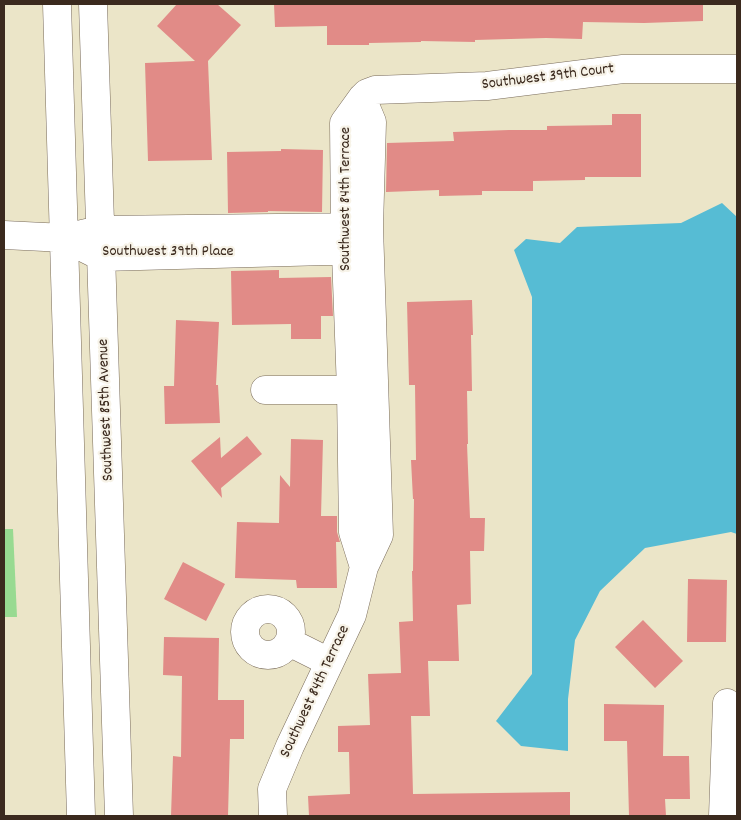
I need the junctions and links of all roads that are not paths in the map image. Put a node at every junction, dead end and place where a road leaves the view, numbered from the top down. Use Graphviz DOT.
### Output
graph roads {
  1 [pos="57,4"];
  2 [pos="93,4"];
  3 [pos="737,69"];
  4 [pos="362,98"];
  5 [pos="100,230"];
  6 [pos="4,235"];
  7 [pos="65,238"];
  8 [pos="358,238"];
  9 [pos="102,257"];
  10 [pos="265,390"];
  11 [pos="362,390"];
  12 [pos="289,642"];
  13 [pos="329,662"];
  14 [pos="726,703"];
  15 [pos="81,816"];
  16 [pos="119,816"];
  17 [pos="273,816"];
  18 [pos="723,816"];
  1 -- 7 [label="street"];
  2 -- 5 [label="street, Southwest 85th Avenue"];
  3 -- 4 [label="street, Southwest 39th Court"];
  4 -- 8 [label="street, Southwest 84th Terrace"];
  5 -- 7 [label="street, Southwest 39th Place"];
  5 -- 8 [label="street, Southwest 39th Place"];
  5 -- 9 [label="street, Southwest 85th Avenue"];
  6 -- 7 [label="street"];
  7 -- 9 [label="street, Southwest 39th Place"];
  7 -- 15 [label="street"];
  8 -- 9 [label="street, Southwest 39th Place"];
  8 -- 11 [label="street, Southwest 84th Terrace"];
  9 -- 16 [label="street, Southwest 85th Avenue"];
  10 -- 11 [label="street"];
  11 -- 13 [label="street, Southwest 84th Terrace"];
  12 -- 13 [label="street"];
  13 -- 17 [label="street, Southwest 84th Terrace"];
  14 -- 18 [label="street"];
}
